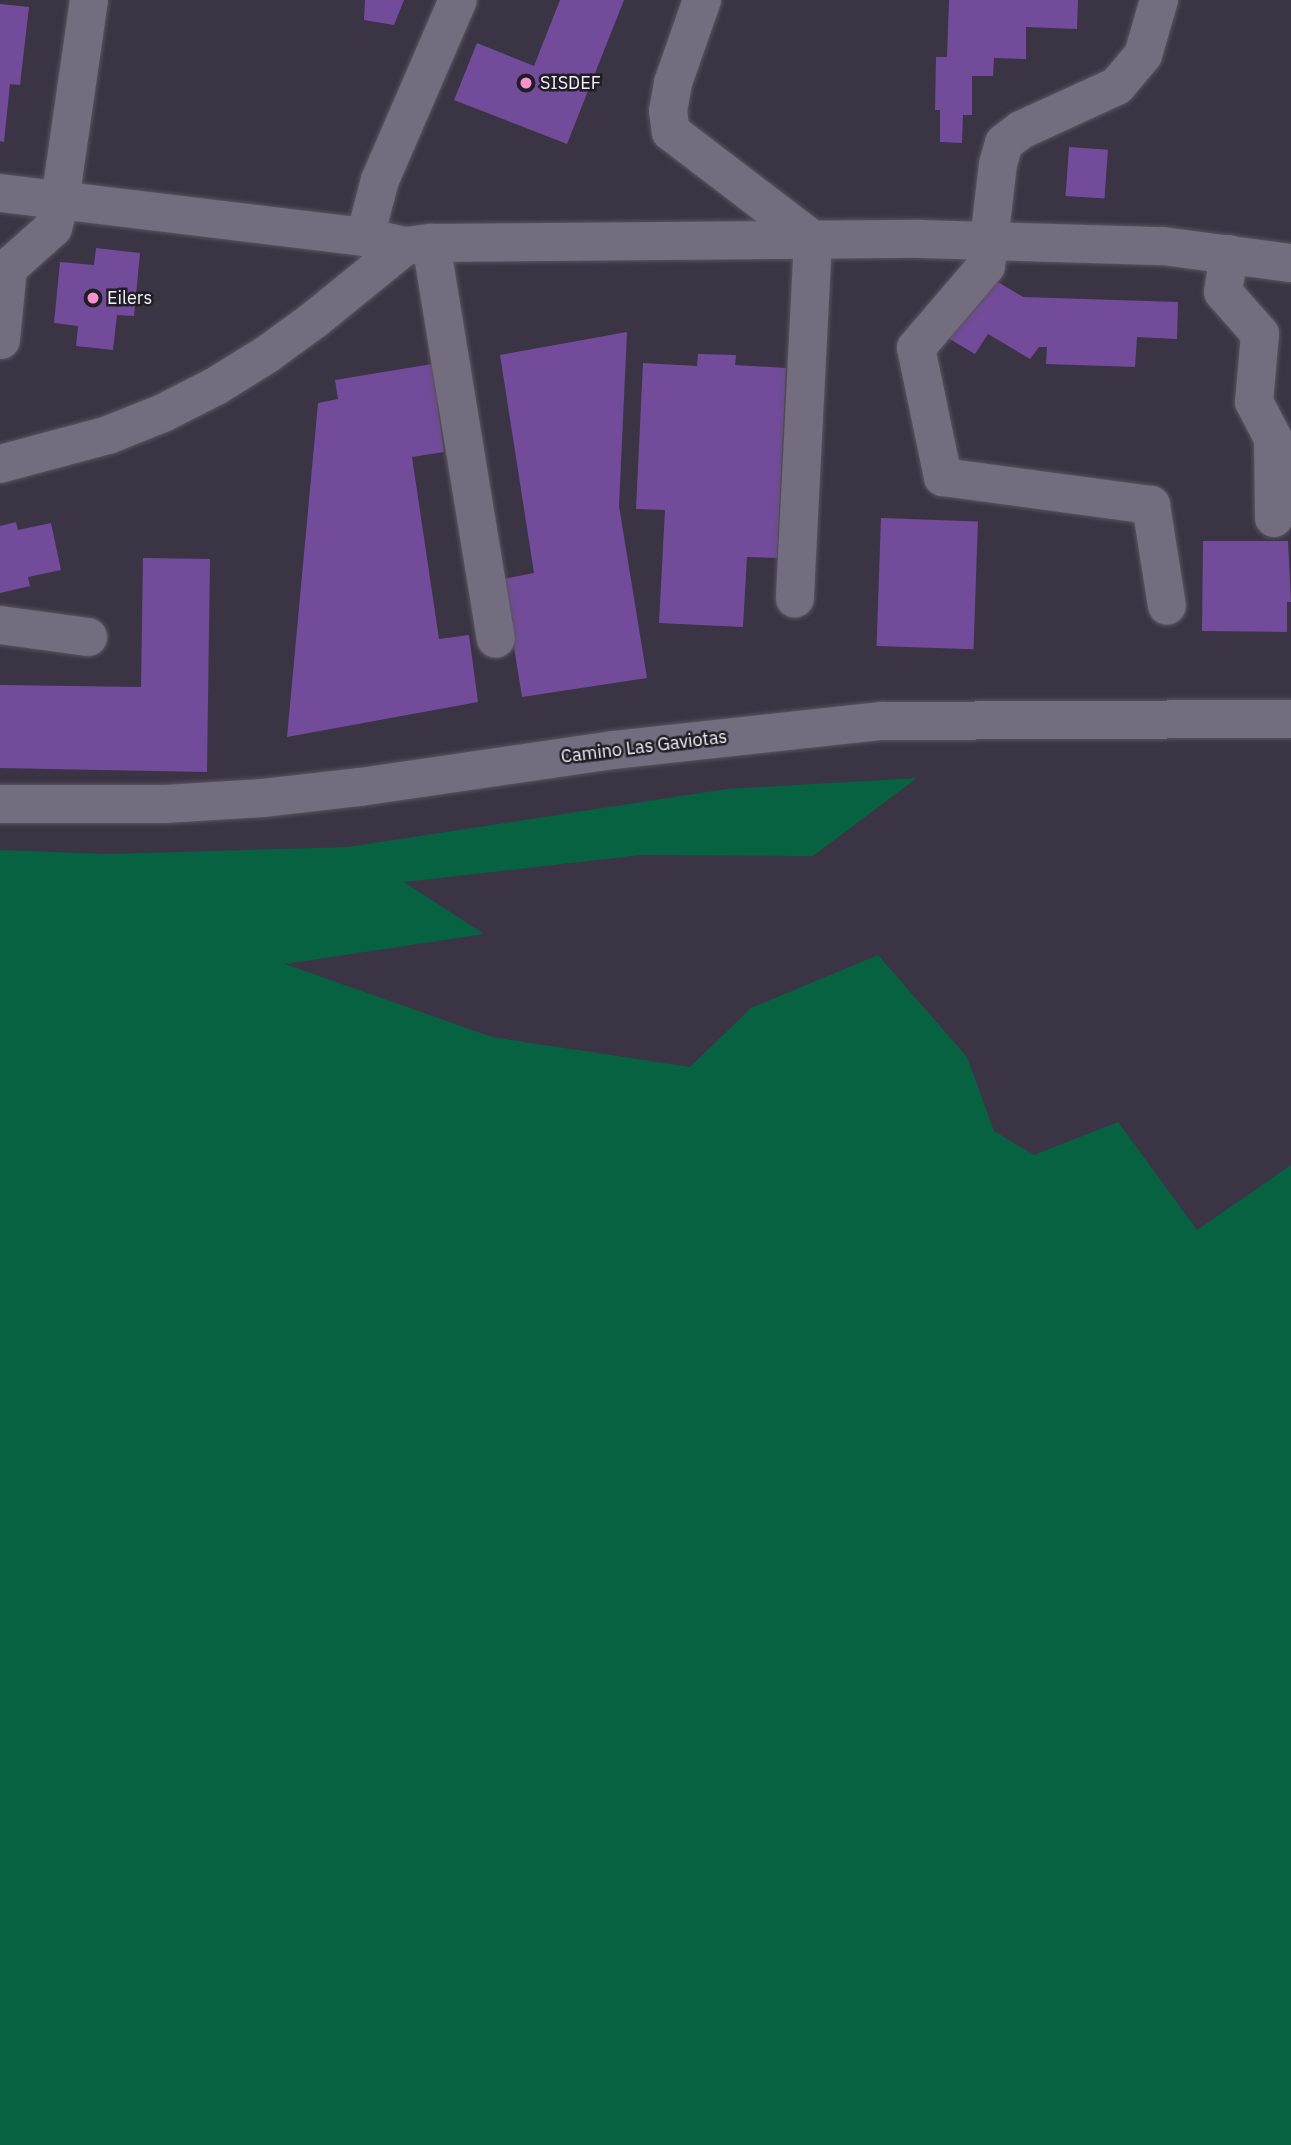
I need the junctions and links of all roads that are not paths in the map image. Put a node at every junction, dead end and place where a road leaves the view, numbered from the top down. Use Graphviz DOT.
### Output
graph roads {
  1 [pos="89,0"];
  2 [pos="458,0"];
  3 [pos="702,0"];
  4 [pos="1159,0"];
  5 [pos="0,193"];
  6 [pos="60,201"];
  7 [pos="365,237"];
  8 [pos="813,240"];
  9 [pos="990,240"];
  10 [pos="418,244"];
  11 [pos="1229,254"];
  12 [pos="1291,263"];
  13 [pos="1,340"];
  14 [pos="0,464"];
  15 [pos="1274,518"];
  16 [pos="795,599"];
  17 [pos="1167,606"];
  18 [pos="0,625"];
  19 [pos="88,637"];
  20 [pos="496,639"];
  21 [pos="1291,719"];
  22 [pos="0,804"];
  1 -- 6 [label="street"];
  2 -- 7 [label="street"];
  3 -- 8 [label="street"];
  4 -- 9 [label="street"];
  5 -- 6 [label="street"];
  6 -- 7 [label="street"];
  6 -- 13 [label="street"];
  7 -- 10 [label="street"];
  8 -- 9 [label="street"];
  8 -- 10 [label="street"];
  8 -- 16 [label="street"];
  9 -- 11 [label="street"];
  9 -- 17 [label="street"];
  10 -- 14 [label="street"];
  10 -- 20 [label="street"];
  11 -- 12 [label="street"];
  11 -- 15 [label="street"];
  18 -- 19 [label="street"];
  21 -- 22 [label="street, Camino Las Gaviotas"];
}
